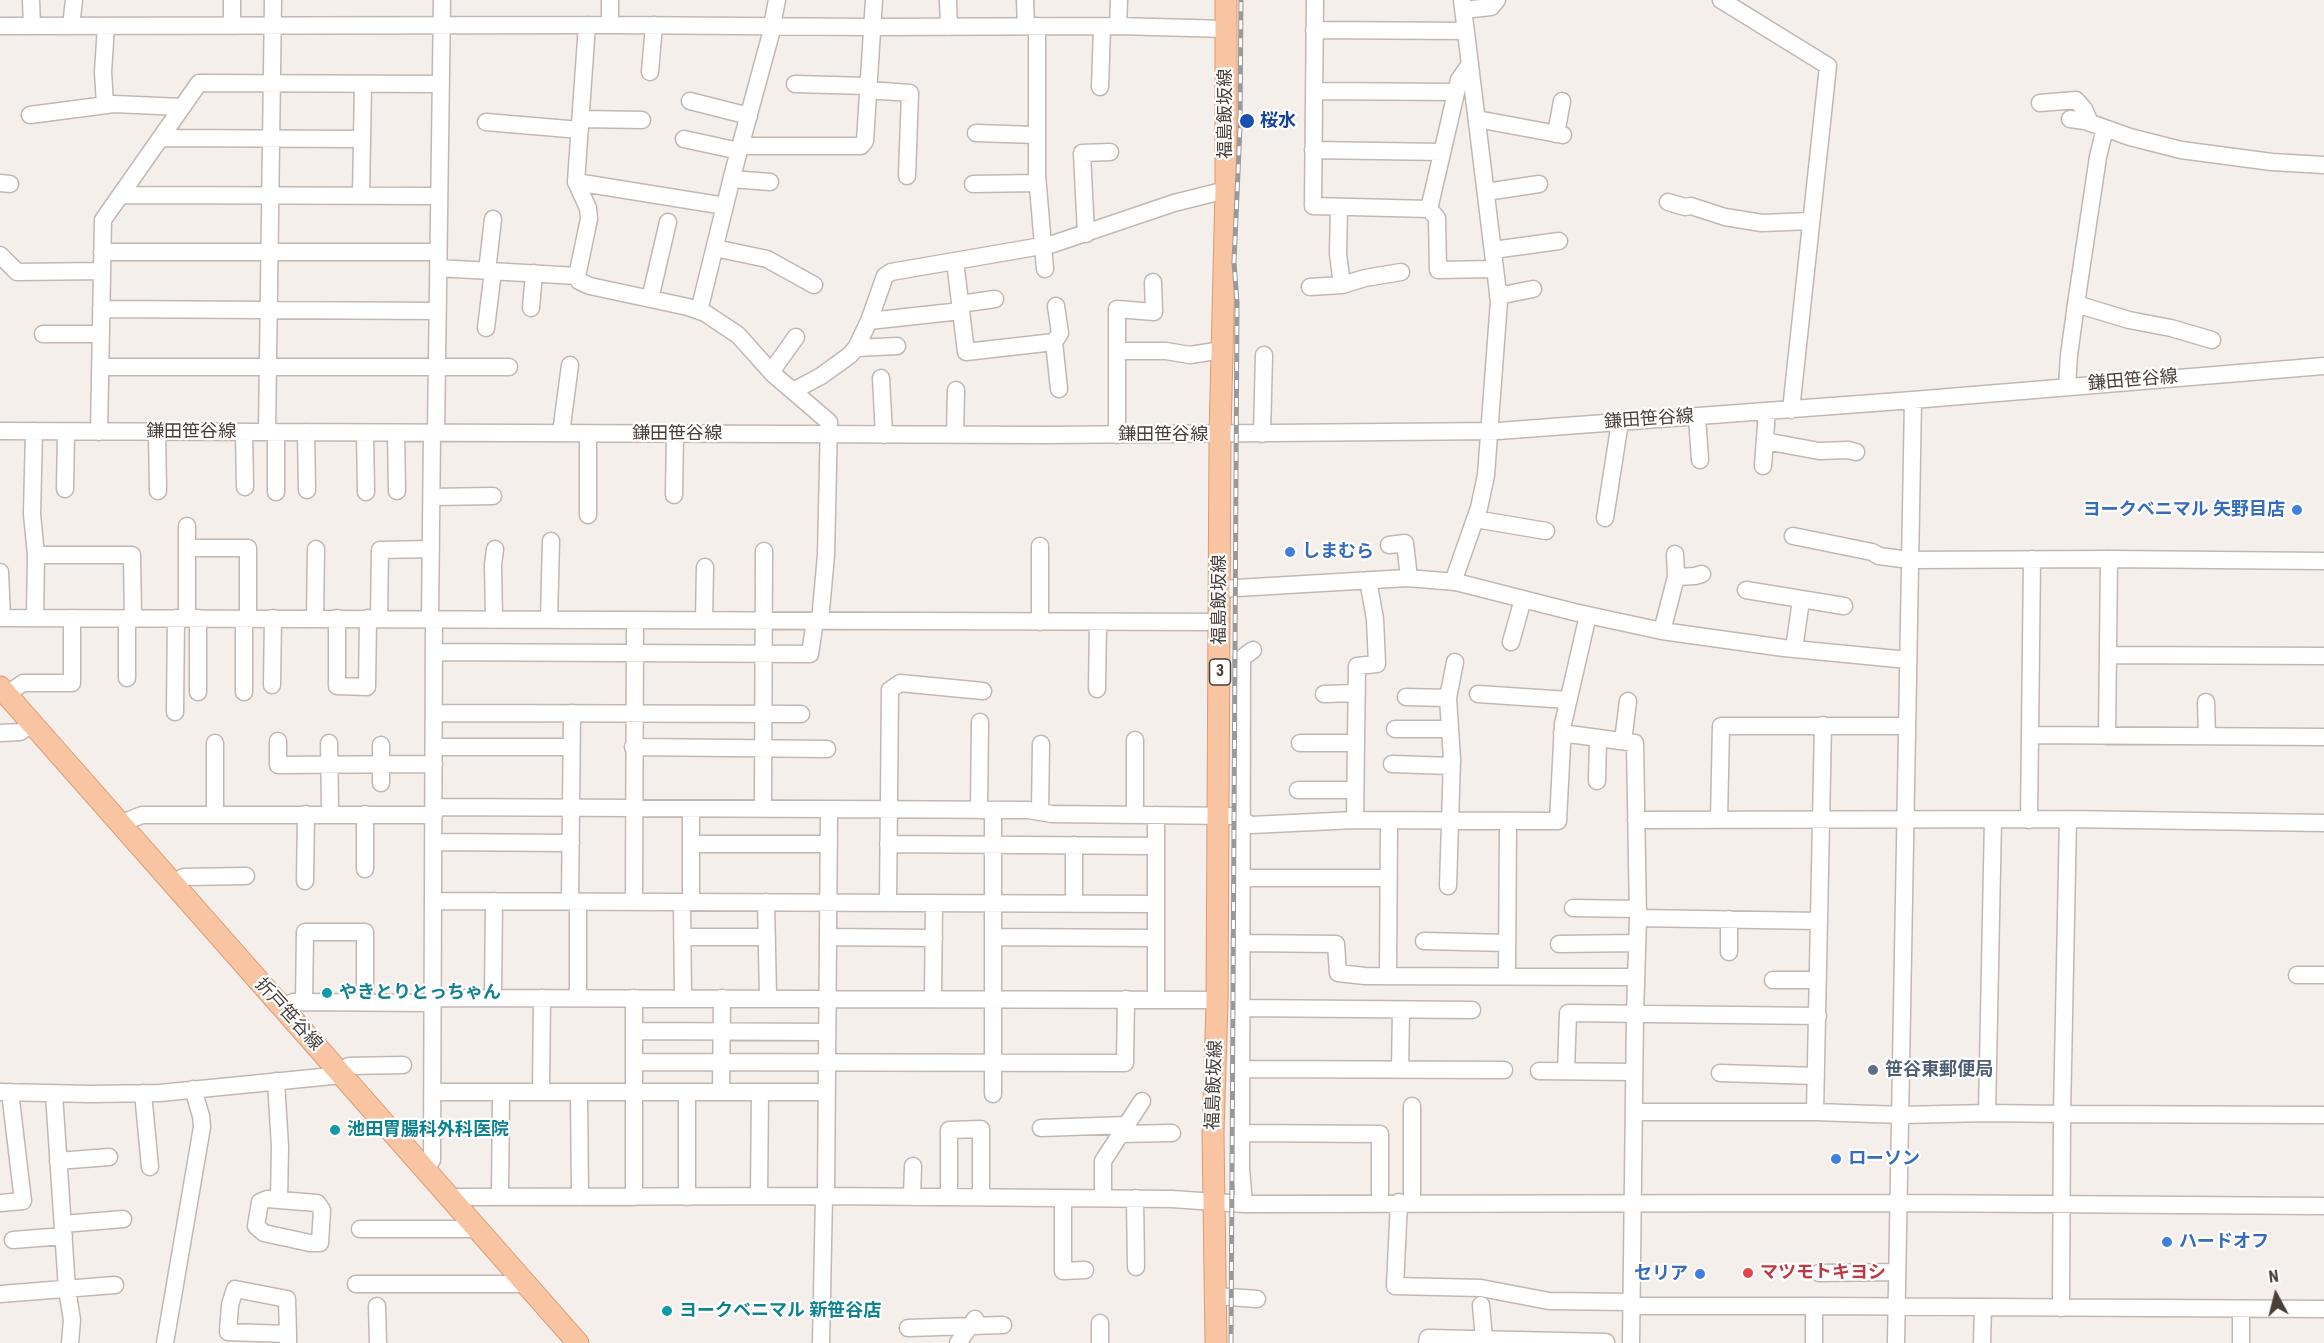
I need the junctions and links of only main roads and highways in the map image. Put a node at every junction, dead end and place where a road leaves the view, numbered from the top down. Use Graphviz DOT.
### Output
graph roads {
  1 [pos="1226,0"];
  2 [pos="3,690"];
  3 [pos="578,1343"];
  4 [pos="1216,1343"];
  1 -- 4 [label="main road, 福島飯坂線 / 3"];
  2 -- 3 [label="main road, 折戸笹谷線"];
}
